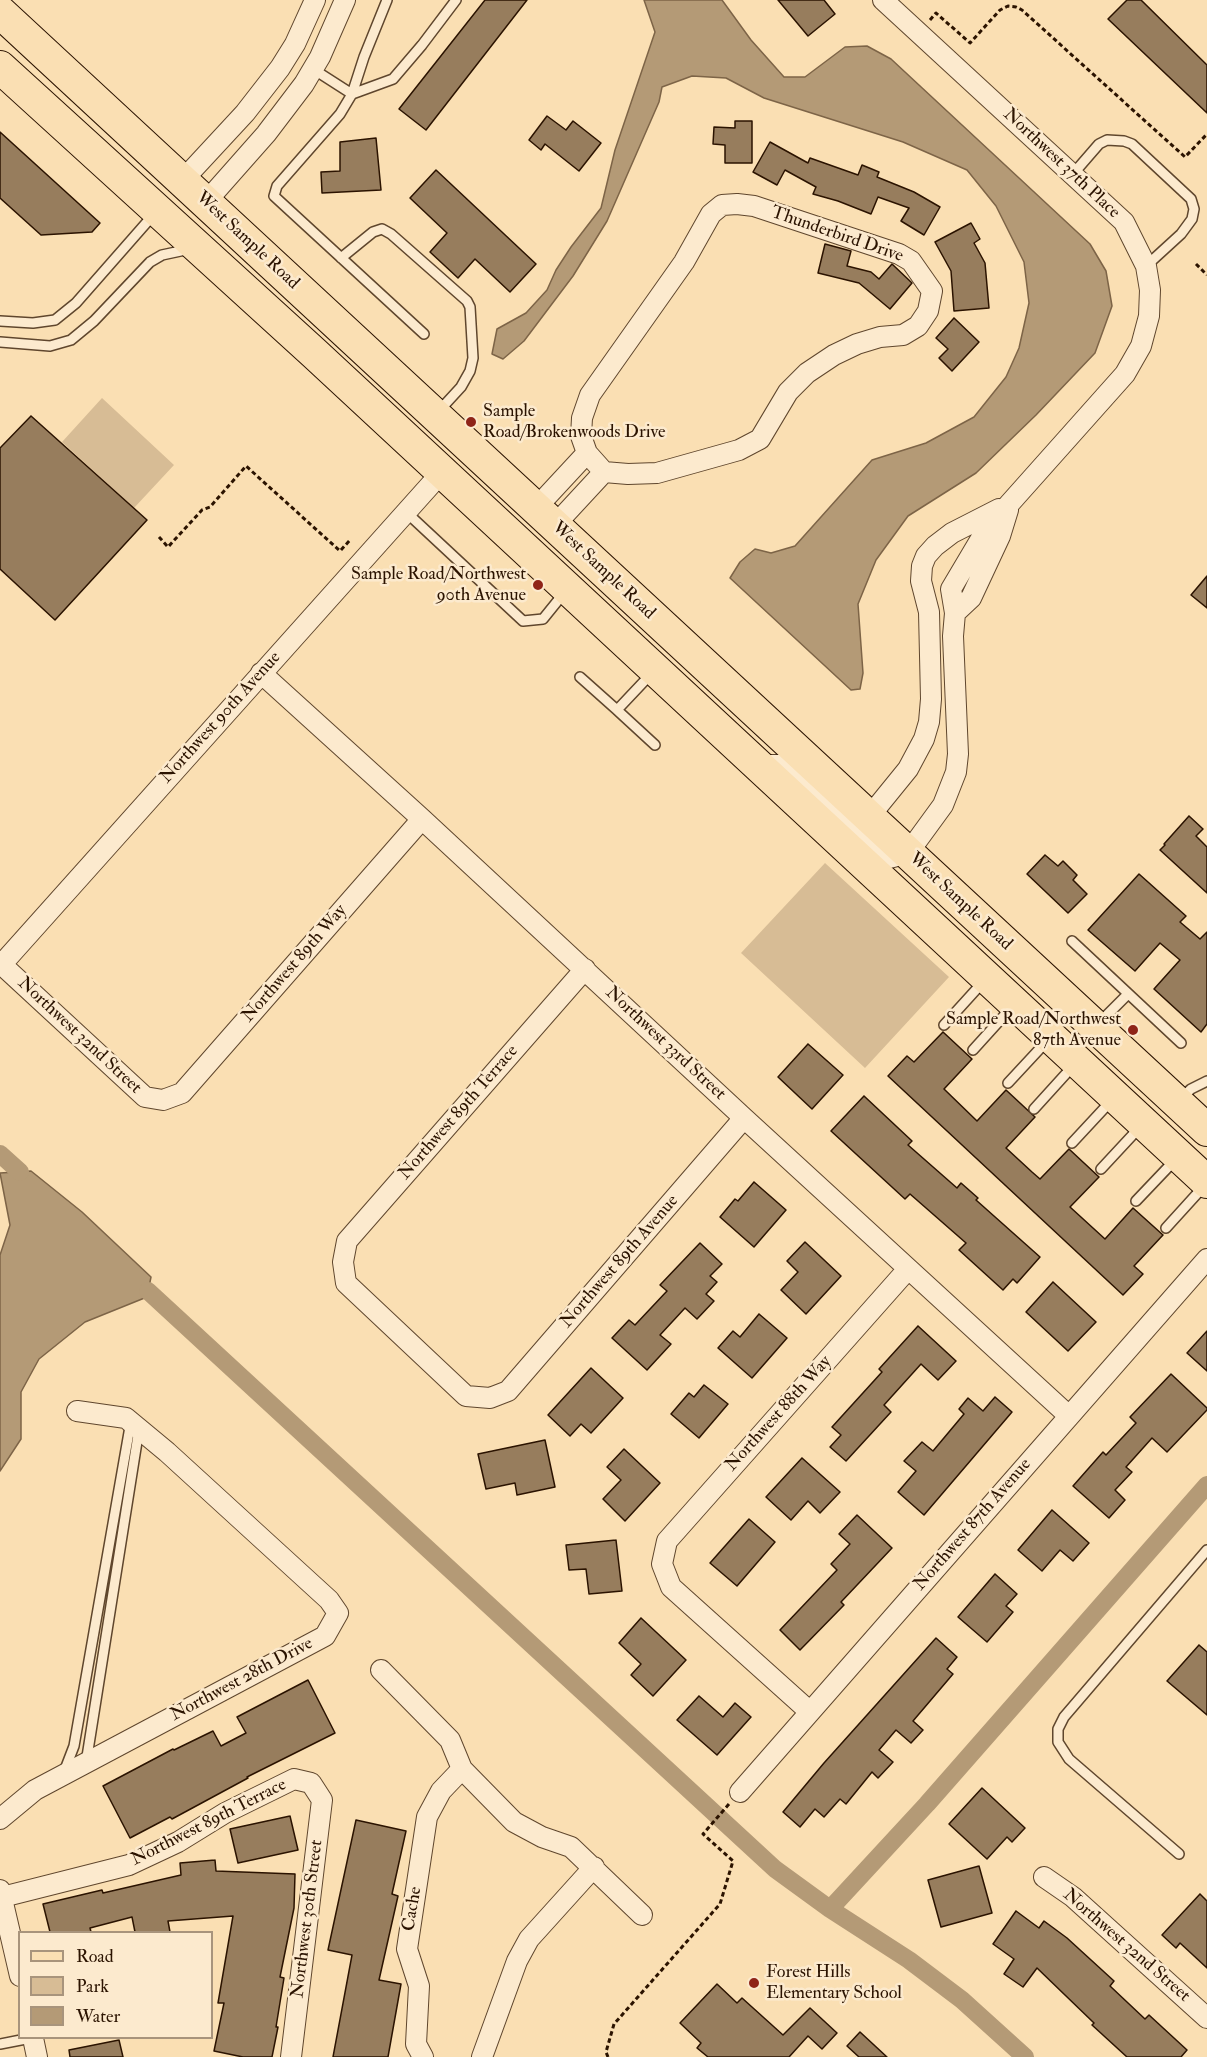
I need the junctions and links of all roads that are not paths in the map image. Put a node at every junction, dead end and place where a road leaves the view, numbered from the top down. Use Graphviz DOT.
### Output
graph roads {
  1 [pos="315,0"];
  2 [pos="345,0"];
  3 [pos="387,0"];
  4 [pos="456,0"];
  5 [pos="883,0"];
  6 [pos="0,12"];
  7 [pos="289,53"];
  8 [pos="0,67"];
  9 [pos="313,69"];
  10 [pos="352,94"];
  11 [pos="1073,174"];
  12 [pos="182,181"];
  13 [pos="205,203"];
  14 [pos="157,211"];
  15 [pos="196,248"];
  16 [pos="341,258"];
  17 [pos="1146,266"];
  18 [pos="256,301"];
  19 [pos="0,321"];
  20 [pos="424,334"];
  21 [pos="0,342"];
  22 [pos="435,415"];
  23 [pos="587,453"];
  24 [pos="442,472"];
  25 [pos="604,472"];
  26 [pos="1010,503"];
  27 [pos="406,512"];
  28 [pos="545,517"];
  29 [pos="568,589"];
  30 [pos="639,604"];
  31 [pos="929,612"];
  32 [pos="955,613"];
  33 [pos="654,670"];
  34 [pos="261,673"];
  35 [pos="580,677"];
  36 [pos="617,710"];
  37 [pos="654,745"];
  38 [pos="758,765"];
  39 [pos="869,817"];
  40 [pos="422,819"];
  41 [pos="908,853"];
  42 [pos="1072,941"];
  43 [pos="1,964"];
  44 [pos="585,969"];
  45 [pos="986,978"];
  46 [pos="1128,994"];
  47 [pos="1015,1004"];
  48 [pos="944,1024"];
  49 [pos="1095,1027"];
  50 [pos="1050,1037"];
  51 [pos="1181,1043"];
  52 [pos="973,1050"];
  53 [pos="1077,1062"];
  54 [pos="1207,1081"];
  55 [pos="1008,1083"];
  56 [pos="1115,1097"];
  57 [pos="163,1100"];
  58 [pos="1177,1102"];
  59 [pos="1034,1109"];
  60 [pos="744,1118"];
  61 [pos="1143,1123"];
  62 [pos="1207,1130"];
  63 [pos="1072,1143"];
  64 [pos="1179,1156"];
  65 [pos="1101,1169"];
  66 [pos="1207,1183"];
  67 [pos="1136,1201"];
  68 [pos="1166,1228"];
  69 [pos="1207,1259"];
  70 [pos="908,1269"];
  71 [pos="490,1398"];
  72 [pos="77,1411"];
  73 [pos="1069,1416"];
  74 [pos="135,1425"];
  75 [pos="1207,1550"];
  76 [pos="381,1670"];
  77 [pos="809,1711"];
  78 [pos="86,1763"];
  79 [pos="462,1769"];
  80 [pos="62,1775"];
  81 [pos="311,1783"];
  82 [pos="736,1797"];
  83 [pos="0,1819"];
  84 [pos="1179,1854"];
  85 [pos="594,1868"];
  86 [pos="1044,1877"];
  87 [pos="1,1893"];
  88 [pos="642,1915"];
  89 [pos="18,1968"];
  90 [pos="1207,2018"];
  91 [pos="23,2039"];
  92 [pos="32,2039"];
  93 [pos="0,2044"];
  94 [pos="37,2057"];
  95 [pos="291,2057"];
  96 [pos="423,2057"];
  97 [pos="482,2057"];
  1 -- 7 [label="street"];
  2 -- 9 [label="street"];
  3 -- 10 [label="lane"];
  4 -- 10 [label="lane"];
  5 -- 11 [label="street, Northwest 37th Place"];
  6 -- 12 [label="main road, West Sample Road"];
  7 -- 9 [label="street"];
  7 -- 12 [label="street"];
  8 -- 14 [label="main road, West Sample Road"];
  9 -- 10 [label="lane"];
  9 -- 13 [label="street"];
  10 -- 16 [label="lane"];
  11 -- 17 [label="street, Northwest 37th Place"];
  11 -- 17 [label="lane"];
  12 -- 13 [label="main road, West Sample Road"];
  13 -- 22 [label="main road, West Sample Road"];
  14 -- 15 [label="main road, West Sample Road"];
  14 -- 19 [label="lane"];
  15 -- 18 [label="main road, West Sample Road"];
  15 -- 21 [label="lane"];
  16 -- 20 [label="lane"];
  16 -- 22 [label="lane"];
  17 -- 26 [label="street, Northwest 37th Place"];
  18 -- 22 [label="main road"];
  18 -- 24 [label="main road, West Sample Road"];
  22 -- 28 [label="main road, West Sample Road"];
  23 -- 25 [label="street"];
  23 -- 25 [label="street, Thunderbird Drive"];
  23 -- 28 [label="street"];
  24 -- 27 [label="street, Northwest 90th Avenue"];
  24 -- 29 [label="main road, West Sample Road"];
  24 -- 30 [label="main road"];
  25 -- 28 [label="street"];
  26 -- 31 [label="street, Northwest 37th Place"];
  26 -- 32 [label="street, Northwest 37th Place"];
  27 -- 29 [label="lane"];
  27 -- 34 [label="street, Northwest 90th Avenue"];
  28 -- 30 [label="main road, West Sample Road"];
  29 -- 33 [label="main road, West Sample Road"];
  30 -- 39 [label="main road, West Sample Road"];
  31 -- 32 [label="street"];
  31 -- 39 [label="street, Northwest 37th Place"];
  32 -- 41 [label="street"];
  33 -- 36 [label="lane"];
  33 -- 38 [label="main road, West Sample Road"];
  34 -- 40 [label="street, Northwest 33rd Street"];
  34 -- 43 [label="street, Northwest 90th Avenue"];
  35 -- 36 [label="lane"];
  36 -- 37 [label="lane"];
  38 -- 41 [label="street"];
  38 -- 45 [label="main road, West Sample Road"];
  39 -- 41 [label="main road, West Sample Road"];
  40 -- 44 [label="street, Northwest 33rd Street"];
  40 -- 57 [label="street, Northwest 89th Way"];
  41 -- 49 [label="main road, West Sample Road"];
  42 -- 46 [label="lane"];
  43 -- 57 [label="street, Northwest 32nd Street"];
  44 -- 60 [label="street, Northwest 33rd Street"];
  44 -- 71 [label="street, Northwest 89th Terrace"];
  45 -- 47 [label="main road, West Sample Road"];
  45 -- 48 [label="lane"];
  46 -- 49 [label="lane"];
  46 -- 51 [label="lane"];
  47 -- 50 [label="main road, West Sample Road"];
  47 -- 52 [label="lane"];
  49 -- 58 [label="main road, West Sample Road"];
  50 -- 53 [label="main road, West Sample Road"];
  50 -- 55 [label="lane"];
  53 -- 56 [label="main road, West Sample Road"];
  53 -- 59 [label="lane"];
  54 -- 58 [label="lane"];
  56 -- 61 [label="main road, West Sample Road"];
  56 -- 63 [label="lane"];
  58 -- 62 [label="main road, West Sample Road"];
  60 -- 70 [label="street, Northwest 33rd Street"];
  60 -- 71 [label="street, Northwest 89th Avenue"];
  61 -- 64 [label="main road, West Sample Road"];
  61 -- 65 [label="lane"];
  64 -- 66 [label="main road, West Sample Road"];
  64 -- 67 [label="lane"];
  66 -- 68 [label="lane"];
  69 -- 73 [label="street, Northwest 87th Avenue"];
  70 -- 73 [label="street, Northwest 33rd Street"];
  70 -- 77 [label="street, Northwest 88th Way"];
  72 -- 74 [label="street, Northwest 28th Drive"];
  73 -- 77 [label="street, Northwest 87th Avenue"];
  74 -- 78 [label="lane"];
  74 -- 78 [label="street, Northwest 28th Drive"];
  74 -- 80 [label="lane"];
  75 -- 84 [label="lane"];
  76 -- 79 [label="street"];
  77 -- 82 [label="street, Northwest 87th Avenue"];
  78 -- 80 [label="street, Northwest 28th Drive"];
  79 -- 85 [label="street"];
  79 -- 96 [label="street, Cache"];
  80 -- 83 [label="street, Northwest 28th Drive"];
  81 -- 87 [label="street, Northwest 89th Terrace"];
  81 -- 95 [label="street, Northwest 30th Street"];
  85 -- 88 [label="street"];
  85 -- 97 [label="street"];
  86 -- 90 [label="street, Northwest 32nd Street"];
  87 -- 89 [label="street"];
  91 -- 93 [label="lane"];
  92 -- 94 [label="street"];
}
